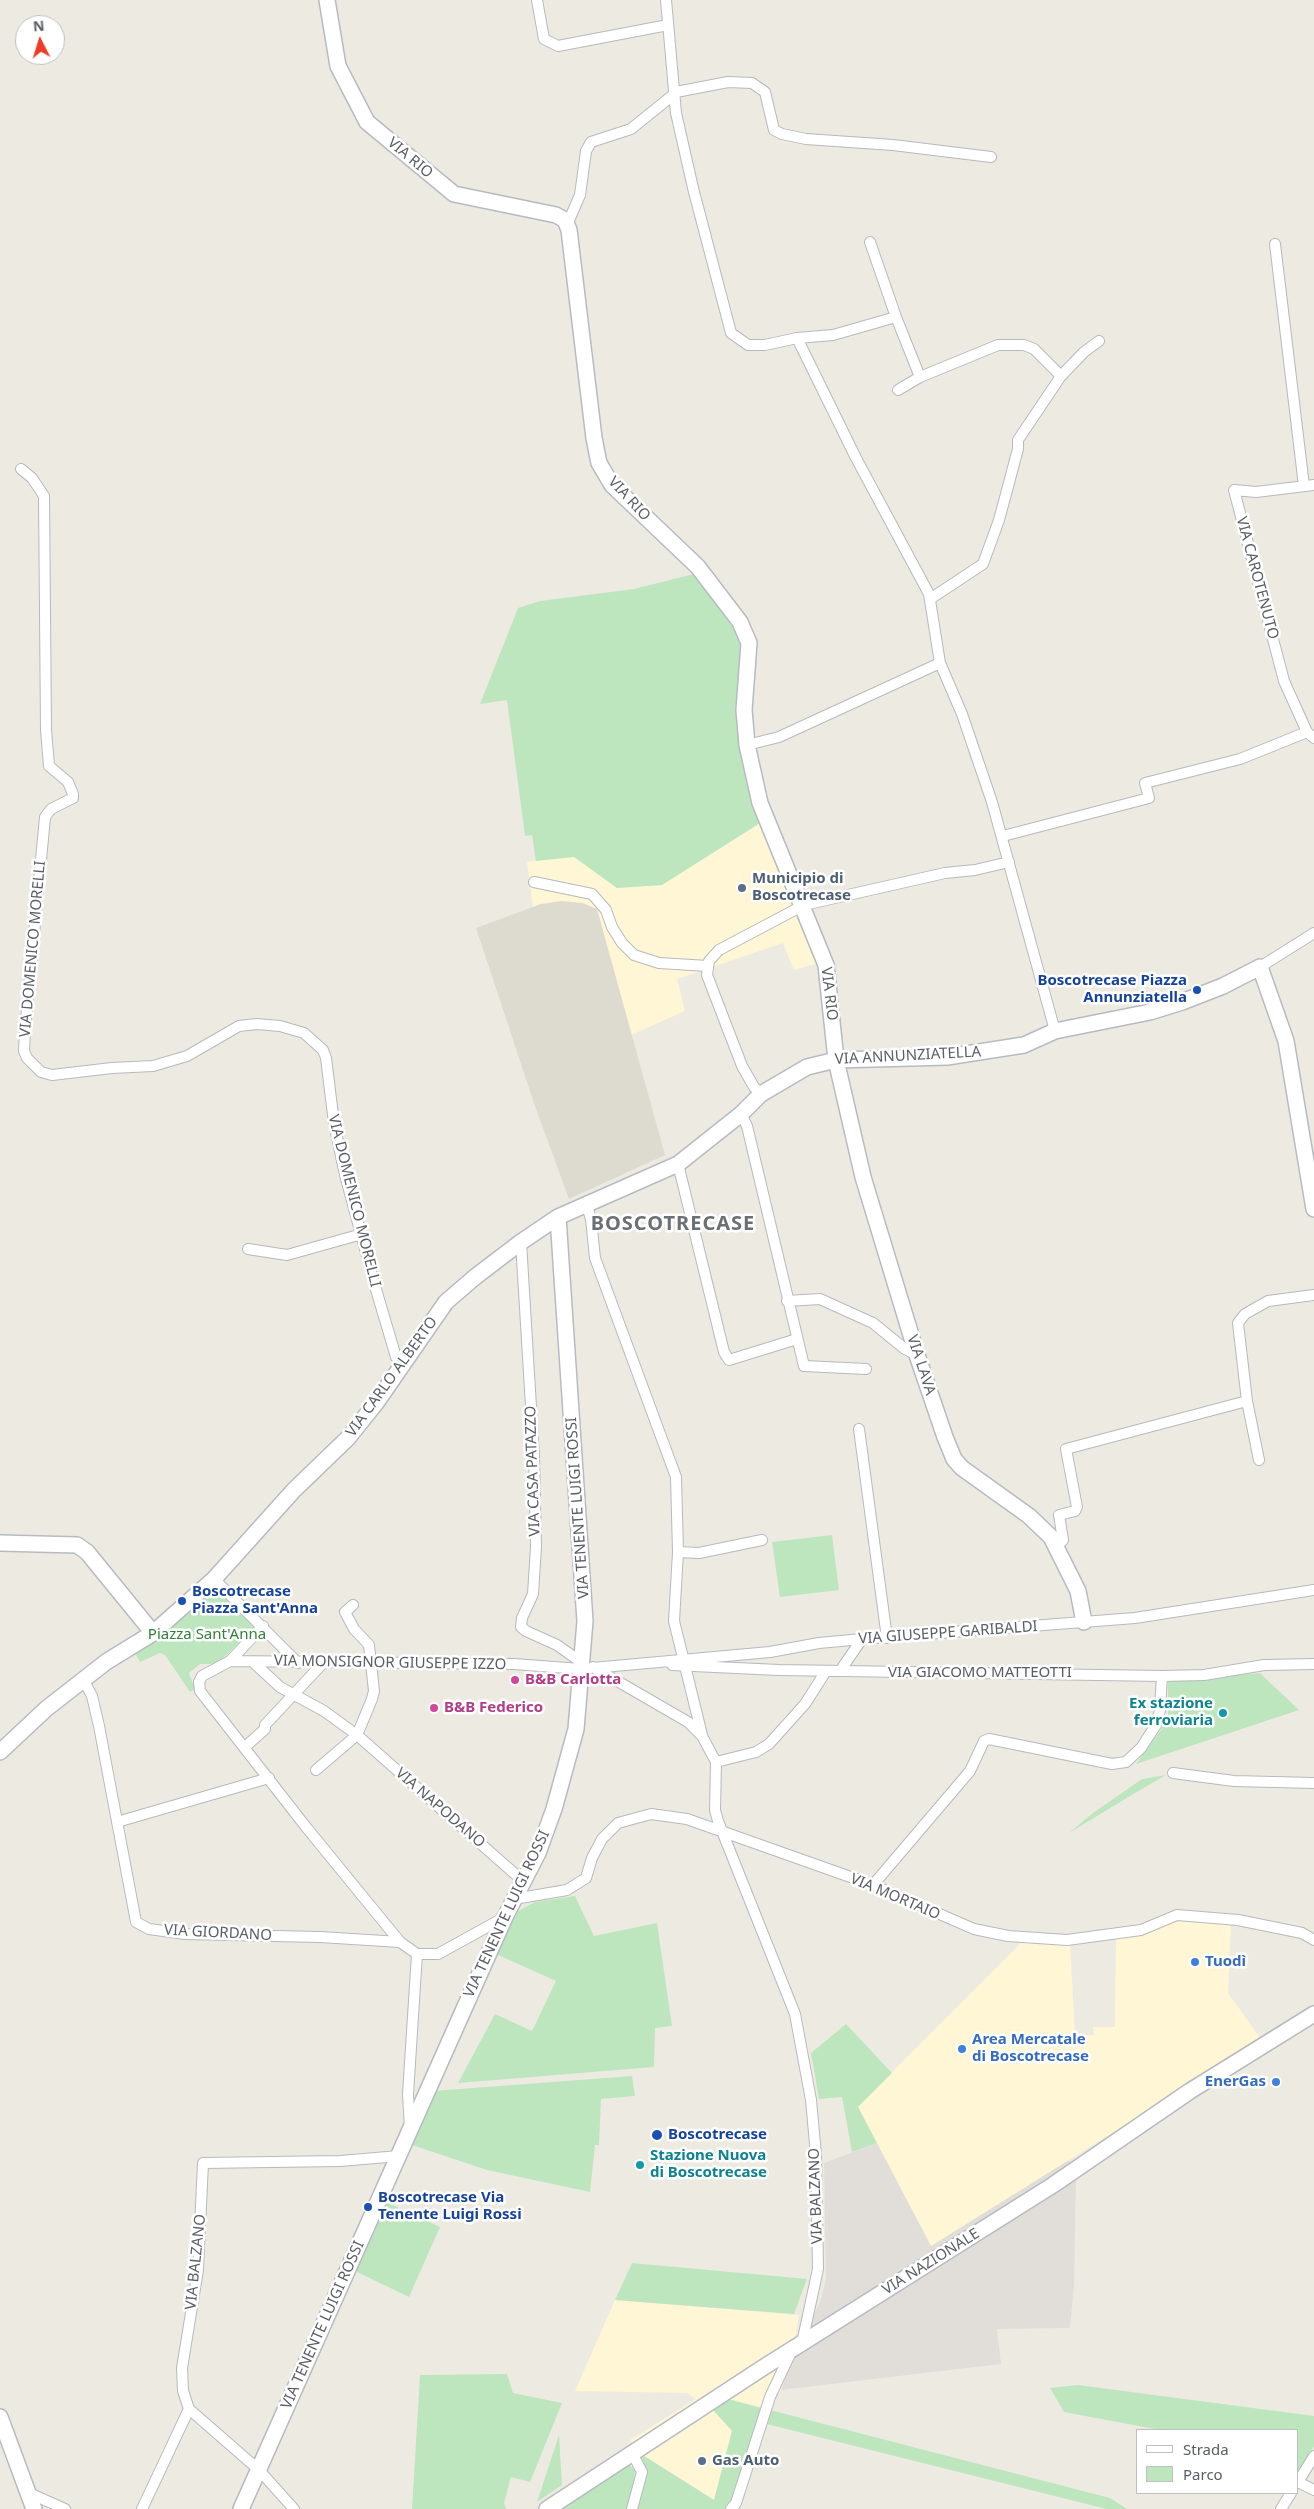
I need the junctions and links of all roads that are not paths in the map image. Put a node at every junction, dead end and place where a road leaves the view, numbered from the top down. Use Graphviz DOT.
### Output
graph roads {
  1 [pos="328,0"];
  2 [pos="536,0"];
  3 [pos="666,0"];
  4 [pos="668,25"];
  5 [pos="674,94"];
  6 [pos="991,157"];
  7 [pos="567,225"];
  8 [pos="870,242"];
  9 [pos="1275,244"];
  10 [pos="896,317"];
  11 [pos="797,338"];
  12 [pos="1099,341"];
  13 [pos="1061,376"];
  14 [pos="920,377"];
  15 [pos="898,390"];
  16 [pos="21,469"];
  17 [pos="1309,486"];
  18 [pos="930,599"];
  19 [pos="940,663"];
  20 [pos="1311,735"];
  21 [pos="747,745"];
  22 [pos="1003,836"];
  23 [pos="1009,862"];
  24 [pos="534,882"];
  25 [pos="804,905"];
  26 [pos="1314,933"];
  27 [pos="708,966"];
  28 [pos="1260,967"];
  29 [pos="1055,1031"];
  30 [pos="836,1060"];
  31 [pos="761,1094"];
  32 [pos="741,1114"];
  33 [pos="678,1164"];
  34 [pos="586,1203"];
  35 [pos="1314,1209"];
  36 [pos="558,1217"];
  37 [pos="362,1234"];
  38 [pos="521,1242"];
  39 [pos="248,1249"];
  40 [pos="1314,1295"];
  41 [pos="787,1301"];
  42 [pos="797,1339"];
  43 [pos="917,1355"];
  44 [pos="402,1364"];
  45 [pos="866,1369"];
  46 [pos="1247,1401"];
  47 [pos="859,1429"];
  48 [pos="1259,1460"];
  49 [pos="762,1540"];
  50 [pos="0,1543"];
  51 [pos="1056,1548"];
  52 [pos="678,1552"];
  53 [pos="214,1579"];
  54 [pos="1314,1590"];
  55 [pos="353,1605"];
  56 [pos="1084,1622"];
  57 [pos="263,1626"];
  58 [pos="153,1633"];
  59 [pos="887,1638"];
  60 [pos="862,1639"];
  61 [pos="230,1660"];
  62 [pos="253,1662"];
  63 [pos="371,1662"];
  64 [pos="298,1663"];
  65 [pos="323,1663"];
  66 [pos="683,1663"];
  67 [pos="1314,1664"];
  68 [pos="585,1666"];
  69 [pos="826,1671"];
  70 [pos="840,1671"];
  71 [pos="1162,1676"];
  72 [pos="83,1679"];
  73 [pos="293,1695"];
  74 [pos="357,1735"];
  75 [pos="702,1736"];
  76 [pos="245,1747"];
  77 [pos="0,1752"];
  78 [pos="716,1762"];
  79 [pos="316,1770"];
  80 [pos="1173,1773"];
  81 [pos="269,1778"];
  82 [pos="1314,1784"];
  83 [pos="117,1822"];
  84 [pos="722,1833"];
  85 [pos="523,1881"];
  86 [pos="874,1885"];
  87 [pos="514,1899"];
  88 [pos="506,1917"];
  89 [pos="1314,1940"];
  90 [pos="400,1942"];
  91 [pos="417,1954"];
  92 [pos="1314,2014"];
  93 [pos="410,2130"];
  94 [pos="399,2156"];
  95 [pos="797,2346"];
  96 [pos="189,2409"];
  97 [pos="0,2417"];
  98 [pos="632,2454"];
  99 [pos="1314,2456"];
  100 [pos="258,2470"];
  101 [pos="1299,2480"];
  102 [pos="1299,2482"];
  103 [pos="1314,2490"];
  104 [pos="29,2493"];
  105 [pos="1290,2494"];
  106 [pos="34,2509"];
  107 [pos="64,2509"];
  108 [pos="142,2509"];
  109 [pos="241,2509"];
  110 [pos="294,2509"];
  111 [pos="547,2509"];
  112 [pos="632,2509"];
  113 [pos="731,2509"];
  114 [pos="1282,2509"];
  1 -- 7 [label="street, VIA RIO"];
  2 -- 4 [label="street"];
  3 -- 4 [label="street"];
  4 -- 5 [label="street"];
  5 -- 6 [label="street"];
  5 -- 7 [label="street"];
  5 -- 11 [label="street"];
  7 -- 21 [label="street, VIA RIO"];
  8 -- 10 [label="street"];
  9 -- 17 [label="street"];
  10 -- 11 [label="street"];
  10 -- 14 [label="street"];
  11 -- 18 [label="street"];
  12 -- 13 [label="street"];
  13 -- 14 [label="street"];
  13 -- 18 [label="street"];
  14 -- 15 [label="street"];
  16 -- 37 [label="street, VIA DOMENICO MORELLI"];
  17 -- 20 [label="street, VIA CAROTENUTO"];
  18 -- 19 [label="street"];
  19 -- 21 [label="street"];
  19 -- 22 [label="street"];
  20 -- 22 [label="street"];
  21 -- 25 [label="street, VIA RIO"];
  22 -- 23 [label="street"];
  23 -- 25 [label="street"];
  23 -- 29 [label="street"];
  24 -- 27 [label="street"];
  25 -- 27 [label="street"];
  25 -- 30 [label="street, VIA RIO"];
  26 -- 28 [label="street"];
  27 -- 31 [label="street"];
  28 -- 29 [label="street, VIA ANNUNZIATELLA"];
  28 -- 35 [label="street"];
  29 -- 30 [label="street, VIA ANNUNZIATELLA"];
  30 -- 31 [label="street, VIA ANNUNZIATELLA"];
  30 -- 43 [label="street, VIA LAVA"];
  31 -- 32 [label="street, VIA ANNUNZIATELLA"];
  32 -- 33 [label="street, VIA ANNUNZIATELLA"];
  32 -- 41 [label="street"];
  33 -- 34 [label="street, VIA ANNUNZIATELLA"];
  33 -- 42 [label="street"];
  34 -- 36 [label="street, VIA ANNUNZIATELLA"];
  34 -- 52 [label="street"];
  36 -- 38 [label="street, VIA CARLO ALBERTO"];
  36 -- 68 [label="street, VIA TENENTE LUIGI ROSSI"];
  37 -- 39 [label="street"];
  37 -- 44 [label="street, VIA DOMENICO MORELLI"];
  38 -- 44 [label="street, VIA CARLO ALBERTO"];
  38 -- 68 [label="street, VIA CASA PATAZZO"];
  40 -- 46 [label="street"];
  41 -- 42 [label="street"];
  41 -- 43 [label="street"];
  42 -- 45 [label="street"];
  43 -- 51 [label="street, VIA LAVA"];
  44 -- 53 [label="street, VIA CARLO ALBERTO"];
  46 -- 48 [label="street"];
  46 -- 51 [label="street"];
  47 -- 59 [label="street"];
  49 -- 52 [label="street"];
  50 -- 58 [label="street"];
  51 -- 56 [label="street, VIA LAVA"];
  52 -- 66 [label="street"];
  53 -- 57 [label="street"];
  53 -- 58 [label="street, VIA CARLO ALBERTO"];
  54 -- 56 [label="street, VIA GIUSEPPE GARIBALDI"];
  55 -- 63 [label="street"];
  56 -- 59 [label="street, VIA GIUSEPPE GARIBALDI"];
  57 -- 61 [label="street"];
  57 -- 64 [label="street"];
  58 -- 72 [label="street, VIA CARLO ALBERTO"];
  59 -- 60 [label="street, VIA GIUSEPPE GARIBALDI"];
  60 -- 66 [label="street, VIA GIUSEPPE GARIBALDI"];
  60 -- 70 [label="street"];
  61 -- 62 [label="street, VIA MONSIGNOR GIUSEPPE IZZO"];
  61 -- 76 [label="street"];
  62 -- 64 [label="street, VIA MONSIGNOR GIUSEPPE IZZO"];
  62 -- 73 [label="street, VIA NAPODANO"];
  63 -- 65 [label="street, VIA MONSIGNOR GIUSEPPE IZZO"];
  63 -- 68 [label="street, VIA MONSIGNOR GIUSEPPE IZZO"];
  63 -- 74 [label="street"];
  64 -- 65 [label="street, VIA MONSIGNOR GIUSEPPE IZZO"];
  65 -- 73 [label="street"];
  66 -- 68 [label="street, VIA GIACOMO MATTEOTTI"];
  66 -- 69 [label="street, VIA GIACOMO MATTEOTTI"];
  66 -- 75 [label="street"];
  67 -- 71 [label="street, VIA GIACOMO MATTEOTTI"];
  68 -- 75 [label="street"];
  68 -- 85 [label="street, VIA TENENTE LUIGI ROSSI"];
  69 -- 70 [label="street, VIA GIACOMO MATTEOTTI"];
  69 -- 78 [label="street"];
  70 -- 71 [label="street, VIA GIACOMO MATTEOTTI"];
  71 -- 86 [label="street"];
  72 -- 77 [label="street, VIA CARLO ALBERTO"];
  72 -- 83 [label="street, VIA GIORDANO"];
  73 -- 74 [label="street, VIA NAPODANO"];
  73 -- 76 [label="street"];
  74 -- 79 [label="street"];
  74 -- 85 [label="street, VIA NAPODANO"];
  75 -- 78 [label="street"];
  76 -- 81 [label="street"];
  78 -- 84 [label="street, VIA BALZANO"];
  80 -- 82 [label="street"];
  81 -- 83 [label="street"];
  81 -- 90 [label="street"];
  83 -- 90 [label="street, VIA GIORDANO"];
  84 -- 86 [label="street, VIA MORTAIO"];
  84 -- 87 [label="street, VIA MORTAIO"];
  84 -- 95 [label="street, VIA BALZANO"];
  85 -- 87 [label="street, VIA TENENTE LUIGI ROSSI"];
  86 -- 89 [label="street, VIA MORTAIO"];
  87 -- 88 [label="street, VIA TENENTE LUIGI ROSSI"];
  88 -- 91 [label="street"];
  88 -- 93 [label="street, VIA TENENTE LUIGI ROSSI"];
  90 -- 91 [label="street"];
  91 -- 93 [label="street"];
  92 -- 95 [label="street, VIA NAZIONALE"];
  93 -- 94 [label="street, VIA TENENTE LUIGI ROSSI"];
  94 -- 96 [label="street, VIA BALZANO"];
  94 -- 100 [label="street, VIA TENENTE LUIGI ROSSI"];
  95 -- 98 [label="street, VIA NAZIONALE"];
  95 -- 113 [label="street, VIA BALZANO"];
  96 -- 100 [label="street"];
  96 -- 108 [label="street"];
  97 -- 104 [label="street"];
  98 -- 111 [label="street, VIA NAZIONALE"];
  98 -- 112 [label="street"];
  99 -- 101 [label="street"];
  100 -- 109 [label="street, VIA TENENTE LUIGI ROSSI"];
  100 -- 110 [label="street"];
  102 -- 103 [label="street"];
  104 -- 106 [label="street"];
  104 -- 107 [label="street"];
  105 -- 114 [label="street"];
}
